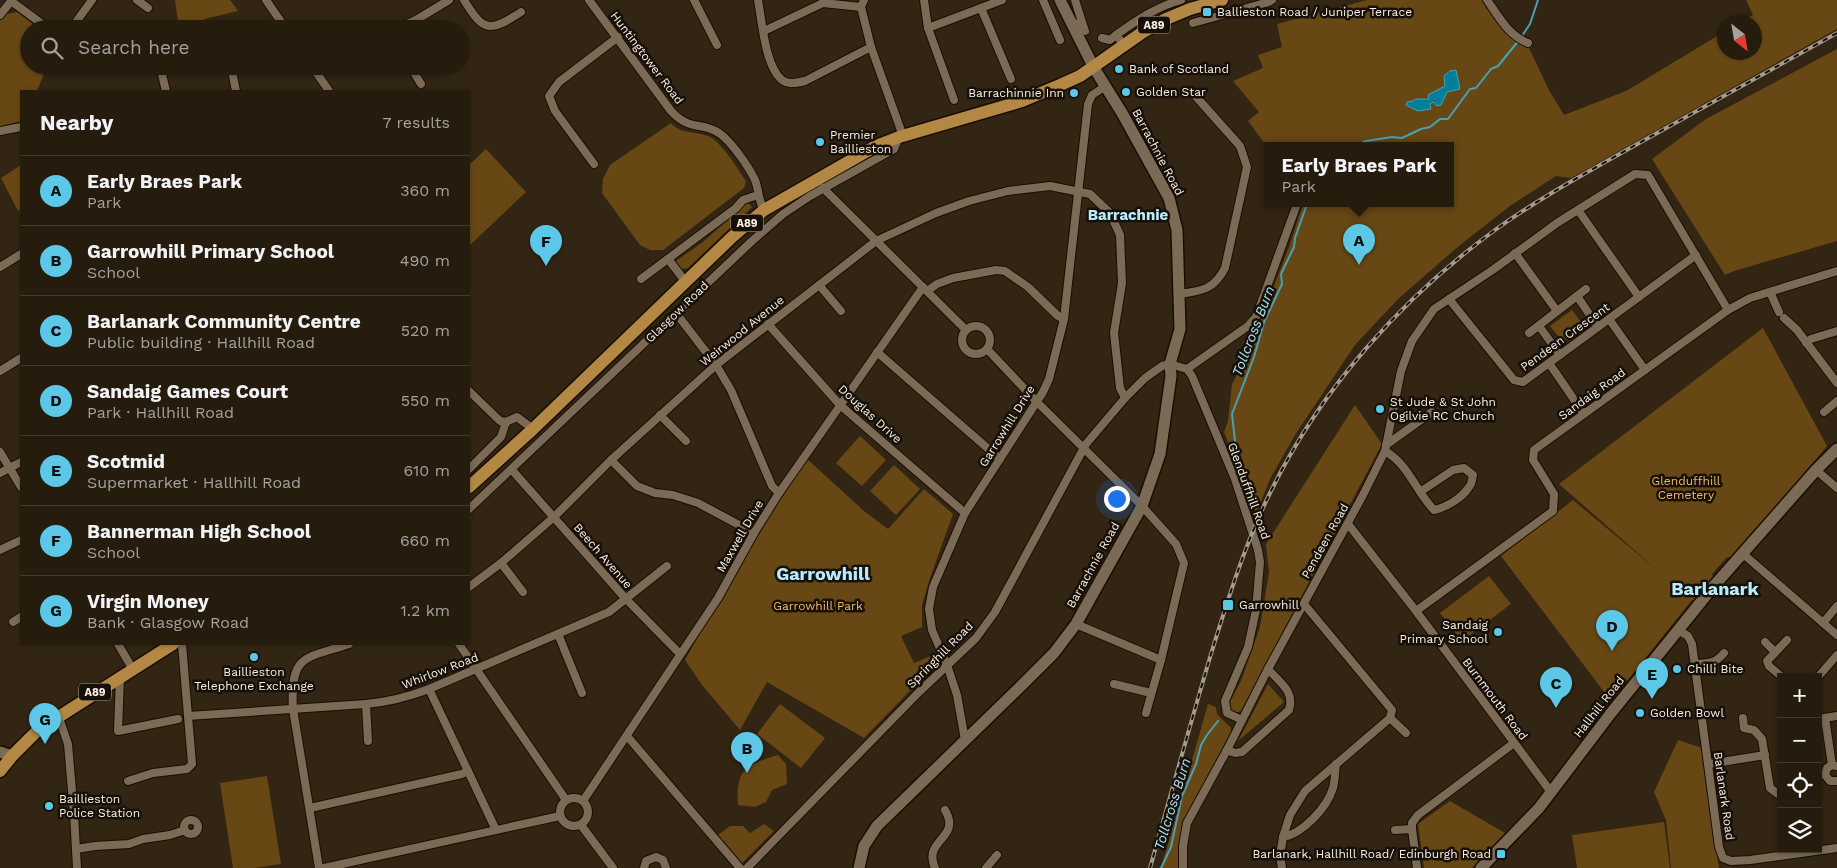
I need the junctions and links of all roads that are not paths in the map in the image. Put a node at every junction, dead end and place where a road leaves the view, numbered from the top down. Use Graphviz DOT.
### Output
graph roads {
  1 [pos="11,0"];
  2 [pos="92,0"];
  3 [pos="137,0"];
  4 [pos="266,0"];
  5 [pos="449,0"];
  6 [pos="464,0"];
  7 [pos="589,0"];
  8 [pos="694,0"];
  9 [pos="758,0"];
  10 [pos="924,0"];
  11 [pos="1002,0"];
  12 [pos="1043,0"];
  13 [pos="1060,0"];
  14 [pos="1075,0"];
  15 [pos="1181,0"];
  16 [pos="1222,0"];
  17 [pos="1272,0"];
  18 [pos="1487,0"];
  19 [pos="863,3"];
  20 [pos="148,8"];
  21 [pos="981,8"];
  22 [pos="0,15"];
  23 [pos="518,17"];
  24 [pos="37,20"];
  25 [pos="78,20"];
  26 [pos="278,20"];
  27 [pos="416,20"];
  28 [pos="1077,23"];
  29 [pos="1193,24"];
  30 [pos="928,28"];
  31 [pos="764,31"];
  32 [pos="1085,31"];
  33 [pos="618,37"];
  34 [pos="1102,38"];
  35 [pos="1060,40"];
  36 [pos="1120,40"];
  37 [pos="1528,44"];
  38 [pos="716,45"];
  39 [pos="871,48"];
  40 [pos="1094,68"];
  41 [pos="162,75"];
  42 [pos="232,75"];
  43 [pos="318,75"];
  44 [pos="417,75"];
  45 [pos="420,79"];
  46 [pos="1011,79"];
  47 [pos="1106,86"];
  48 [pos="327,89"];
  49 [pos="166,90"];
  50 [pos="236,90"];
  51 [pos="1191,91"];
  52 [pos="954,100"];
  53 [pos="20,126"];
  54 [pos="0,131"];
  55 [pos="901,136"];
  56 [pos="594,164"];
  57 [pos="834,176"];
  58 [pos="823,188"];
  59 [pos="807,191"];
  60 [pos="1079,192"];
  61 [pos="758,195"];
  62 [pos="1296,207"];
  63 [pos="764,210"];
  64 [pos="1578,210"];
  65 [pos="876,241"];
  66 [pos="1515,254"];
  67 [pos="20,255"];
  68 [pos="1696,255"];
  69 [pos="668,259"];
  70 [pos="0,267"];
  71 [pos="1837,271"];
  72 [pos="641,279"];
  73 [pos="685,281"];
  74 [pos="820,285"];
  75 [pos="925,289"];
  76 [pos="1586,289"];
  77 [pos="1770,292"];
  78 [pos="1178,294"];
  79 [pos="1577,296"];
  80 [pos="1640,297"];
  81 [pos="1449,299"];
  82 [pos="1728,310"];
  83 [pos="1557,311"];
  84 [pos="841,312"];
  85 [pos="676,313"];
  86 [pos="1064,319"];
  87 [pos="1609,319"];
  88 [pos="768,324"];
  89 [pos="1539,326"];
  90 [pos="1598,327"];
  91 [pos="966,330"];
  92 [pos="1837,331"];
  93 [pos="1529,333"];
  94 [pos="1806,343"];
  95 [pos="987,350"];
  96 [pos="877,352"];
  97 [pos="1560,355"];
  98 [pos="20,359"];
  99 [pos="1549,363"];
  100 [pos="1170,364"];
  101 [pos="716,365"];
  102 [pos="1187,369"];
  103 [pos="1645,370"];
  104 [pos="0,371"];
  105 [pos="1837,383"];
  106 [pos="470,392"];
  107 [pos="1125,398"];
  108 [pos="1036,401"];
  109 [pos="1837,401"];
  110 [pos="840,405"];
  111 [pos="1432,412"];
  112 [pos="1824,412"];
  113 [pos="1584,414"];
  114 [pos="660,416"];
  115 [pos="506,422"];
  116 [pos="533,429"];
  117 [pos="686,442"];
  118 [pos="511,448"];
  119 [pos="1083,448"];
  120 [pos="1386,448"];
  121 [pos="1837,449"];
  122 [pos="0,452"];
  123 [pos="522,459"];
  124 [pos="1000,459"];
  125 [pos="612,460"];
  126 [pos="20,463"];
  127 [pos="10,468"];
  128 [pos="470,468"];
  129 [pos="489,469"];
  130 [pos="512,470"];
  131 [pos="1816,470"];
  132 [pos="0,473"];
  133 [pos="500,480"];
  134 [pos="20,485"];
  135 [pos="470,486"];
  136 [pos="1837,488"];
  137 [pos="1420,492"];
  138 [pos="779,493"];
  139 [pos="1142,506"];
  140 [pos="470,508"];
  141 [pos="965,513"];
  142 [pos="554,517"];
  143 [pos="1348,524"];
  144 [pos="754,533"];
  145 [pos="20,540"];
  146 [pos="0,550"];
  147 [pos="1742,553"];
  148 [pos="501,563"];
  149 [pos="667,566"];
  150 [pos="470,585"];
  151 [pos="523,592"];
  152 [pos="626,599"];
  153 [pos="1304,604"];
  154 [pos="1837,606"];
  155 [pos="1416,611"];
  156 [pos="20,618"];
  157 [pos="13,622"];
  158 [pos="1823,623"];
  159 [pos="1076,624"];
  160 [pos="1678,630"];
  161 [pos="558,634"];
  162 [pos="1837,635"];
  163 [pos="1786,640"];
  164 [pos="1765,642"];
  165 [pos="119,645"];
  166 [pos="171,645"];
  167 [pos="182,645"];
  168 [pos="345,645"];
  169 [pos="460,645"];
  170 [pos="1714,650"];
  171 [pos="1775,652"];
  172 [pos="680,654"];
  173 [pos="1837,656"];
  174 [pos="1161,660"];
  175 [pos="1695,664"];
  176 [pos="947,665"];
  177 [pos="132,668"];
  178 [pos="1268,669"];
  179 [pos="476,670"];
  180 [pos="1778,673"];
  181 [pos="1822,673"];
  182 [pos="120,676"];
  183 [pos="1114,684"];
  184 [pos="429,689"];
  185 [pos="582,693"];
  186 [pos="1151,693"];
  187 [pos="366,704"];
  188 [pos="293,709"];
  189 [pos="1146,713"];
  190 [pos="58,715"];
  191 [pos="188,716"];
  192 [pos="1837,716"];
  193 [pos="1390,718"];
  194 [pos="1743,718"];
  195 [pos="1822,718"];
  196 [pos="178,719"];
  197 [pos="1242,720"];
  198 [pos="1822,722"];
  199 [pos="1406,733"];
  200 [pos="627,736"];
  201 [pos="965,740"];
  202 [pos="368,741"];
  203 [pos="1514,743"];
  204 [pos="1227,750"];
  205 [pos="6,754"];
  206 [pos="1765,755"];
  207 [pos="1336,764"];
  208 [pos="1709,764"];
  209 [pos="1834,766"];
  210 [pos="0,771"];
  211 [pos="468,771"];
  212 [pos="128,781"];
  213 [pos="1837,781"];
  214 [pos="1770,788"];
  215 [pos="1551,792"];
  216 [pos="1777,793"];
  217 [pos="1764,795"];
  218 [pos="566,800"];
  219 [pos="583,801"];
  220 [pos="310,808"];
  221 [pos="944,810"];
  222 [pos="560,816"];
  223 [pos="581,824"];
  224 [pos="1412,829"];
  225 [pos="185,830"];
  226 [pos="496,830"];
  227 [pos="1395,830"];
  228 [pos="1283,837"];
  229 [pos="1837,848"];
  230 [pos="76,850"];
  231 [pos="997,855"];
  232 [pos="342,867"];
  233 [pos="988,867"];
  234 [pos="77,868"];
  235 [pos="319,868"];
  236 [pos="324,868"];
  237 [pos="612,868"];
  238 [pos="644,868"];
  239 [pos="666,868"];
  240 [pos="740,868"];
  241 [pos="747,868"];
  242 [pos="859,868"];
  243 [pos="935,868"];
  244 [pos="1183,868"];
  245 [pos="1282,868"];
  246 [pos="1417,868"];
  247 [pos="1482,868"];
  1 -- 22 [label="street"];
  1 -- 24 [label="street"];
  2 -- 25 [label="street"];
  3 -- 20 [label="street"];
  4 -- 26 [label="street"];
  5 -- 27 [label="street"];
  6 -- 23 [label="street"];
  7 -- 33 [label="street, Huntingtower Road"];
  8 -- 38 [label="street"];
  9 -- 31 [label="street"];
  10 -- 30 [label="street"];
  11 -- 21 [label="street"];
  12 -- 35 [label="street"];
  13 -- 28 [label="main road, Barrachnie Road"];
  14 -- 28 [label="street"];
  15 -- 36 [label="street"];
  16 -- 36 [label="main road, A89"];
  17 -- 29 [label="street"];
  18 -- 37 [label="street"];
  19 -- 31 [label="street"];
  19 -- 39 [label="street"];
  21 -- 30 [label="street"];
  21 -- 46 [label="street"];
  28 -- 32 [label="street"];
  28 -- 40 [label="main road, Barrachnie Road"];
  30 -- 52 [label="street"];
  31 -- 39 [label="street"];
  33 -- 56 [label="street"];
  33 -- 61 [label="street, Huntingtower Road"];
  34 -- 36 [label="street"];
  36 -- 40 [label="main road, A89"];
  39 -- 55 [label="street"];
  40 -- 47 [label="main road, Barrachnie Road"];
  40 -- 55 [label="main road, Glasgow Road / A89"];
  41 -- 49 [label="street"];
  42 -- 50 [label="street"];
  43 -- 48 [label="street"];
  44 -- 45 [label="street"];
  47 -- 60 [label="street, Garrowhill Drive"];
  47 -- 78 [label="main road, Barrachnie Road"];
  51 -- 78 [label="street"];
  53 -- 54 [label="street"];
  55 -- 57 [label="main road, Glasgow Road / A89"];
  57 -- 58 [label="street, Glasgow Road"];
  57 -- 59 [label="main road, Glasgow Road / A89"];
  58 -- 59 [label="street, Glasgow Road"];
  58 -- 65 [label="street"];
  59 -- 63 [label="main road, Glasgow Road / A89"];
  59 -- 85 [label="street, Glasgow Road"];
  60 -- 65 [label="street, Weirwood Avenue"];
  60 -- 86 [label="street, Garrowhill Drive"];
  60 -- 107 [label="street, Weirwood Avenue"];
  61 -- 63 [label="street, Huntingtower Road"];
  61 -- 69 [label="street"];
  62 -- 102 [label="street"];
  63 -- 73 [label="main road, Glasgow Road / A89"];
  64 -- 66 [label="street, Pendeen Road"];
  64 -- 68 [label="street, Pendeen Road"];
  64 -- 80 [label="street"];
  65 -- 74 [label="street, Weirwood Avenue"];
  65 -- 75 [label="street"];
  66 -- 81 [label="street, Pendeen Road"];
  66 -- 83 [label="street"];
  67 -- 70 [label="street"];
  68 -- 80 [label="street, Pendeen Crescent"];
  68 -- 82 [label="street"];
  69 -- 72 [label="street"];
  69 -- 73 [label="street"];
  71 -- 77 [label="street, Sandaig Road"];
  73 -- 116 [label="main road, Glasgow Road / A89"];
  74 -- 84 [label="street"];
  74 -- 88 [label="street, Weirwood Avenue"];
  75 -- 86 [label="street"];
  75 -- 91 [label="street"];
  75 -- 96 [label="street, Maxwell Drive"];
  76 -- 79 [label="street"];
  77 -- 82 [label="street, Sandaig Road"];
  77 -- 94 [label="street"];
  78 -- 100 [label="main road, Barrachnie Road"];
  79 -- 83 [label="street"];
  79 -- 90 [label="street"];
  80 -- 87 [label="street, Pendeen Crescent"];
  81 -- 99 [label="street, Pendeen Crescent"];
  81 -- 120 [label="street, Pendeen Road"];
  82 -- 103 [label="street, Sandaig Road"];
  83 -- 89 [label="street"];
  85 -- 101 [label="street"];
  85 -- 123 [label="street, Glasgow Road"];
  86 -- 108 [label="street, Garrowhill Drive"];
  87 -- 90 [label="street, Pendeen Crescent"];
  87 -- 103 [label="street"];
  88 -- 101 [label="street, Weirwood Avenue"];
  88 -- 110 [label="street, Douglas Drive"];
  89 -- 93 [label="street"];
  89 -- 97 [label="street"];
  90 -- 97 [label="street, Pendeen Crescent"];
  91 -- 95 [label="street"];
  91 -- 95 [label="street"];
  92 -- 94 [label="street"];
  94 -- 105 [label="street"];
  95 -- 108 [label="street"];
  96 -- 110 [label="street, Maxwell Drive"];
  96 -- 124 [label="street"];
  97 -- 99 [label="street, Pendeen Crescent"];
  98 -- 104 [label="street"];
  99 -- 113 [label="street"];
  100 -- 102 [label="street"];
  100 -- 107 [label="street, Springhill Road"];
  100 -- 139 [label="main road, Barrachnie Road"];
  101 -- 114 [label="street, Weirwood Avenue"];
  101 -- 138 [label="street"];
  102 -- 197 [label="street, Glenduffhill Road"];
  103 -- 113 [label="street, Sandaig Road"];
  106 -- 115 [label="street"];
  107 -- 119 [label="street, Springhill Road"];
  108 -- 119 [label="street"];
  108 -- 124 [label="street, Garrowhill Drive"];
  109 -- 112 [label="street"];
  110 -- 138 [label="street, Maxwell Drive"];
  110 -- 141 [label="street, Douglas Drive"];
  111 -- 120 [label="street"];
  113 -- 155 [label="street, Sandaig Road"];
  114 -- 117 [label="street"];
  114 -- 125 [label="street, Weirwood Avenue"];
  115 -- 116 [label="street"];
  115 -- 128 [label="street"];
  116 -- 118 [label="main road, Glasgow Road / A89"];
  118 -- 123 [label="street"];
  118 -- 129 [label="main road, Glasgow Road / A89"];
  119 -- 139 [label="street"];
  119 -- 176 [label="street, Springhill Road"];
  120 -- 137 [label="street"];
  120 -- 143 [label="street, Pendeen Road"];
  121 -- 131 [label="main road, Hallhill Road"];
  122 -- 127 [label="street"];
  123 -- 130 [label="street, Glasgow Road"];
  124 -- 141 [label="street, Garrowhill Drive"];
  125 -- 142 [label="street, Weirwood Avenue"];
  125 -- 144 [label="street"];
  126 -- 127 [label="street"];
  127 -- 132 [label="street"];
  127 -- 134 [label="street"];
  129 -- 133 [label="street"];
  129 -- 135 [label="main road, Glasgow Road / A89"];
  130 -- 133 [label="street, Glasgow Road"];
  130 -- 142 [label="street, Beech Avenue"];
  131 -- 136 [label="street"];
  131 -- 147 [label="main road, Hallhill Road"];
  133 -- 140 [label="street, Glasgow Road"];
  137 -- 137 [label="street"];
  138 -- 144 [label="street, Maxwell Drive"];
  139 -- 159 [label="main road, Barrachnie Road"];
  139 -- 174 [label="street"];
  141 -- 176 [label="street, Garrowhill Drive"];
  142 -- 148 [label="street, Weirwood Avenue"];
  142 -- 152 [label="street, Beech Avenue"];
  143 -- 153 [label="street, Pendeen Road"];
  143 -- 155 [label="street, Burnmouth Road"];
  144 -- 172 [label="street, Maxwell Drive"];
  145 -- 146 [label="street"];
  147 -- 158 [label="street"];
  147 -- 160 [label="main road, Hallhill Road"];
  148 -- 150 [label="street, Weirwood Avenue"];
  148 -- 151 [label="street"];
  149 -- 152 [label="street, Whirlow Road"];
  152 -- 161 [label="street, Whirlow Road"];
  152 -- 172 [label="street, Beech Avenue"];
  153 -- 178 [label="street, Pendeen Road"];
  153 -- 193 [label="street"];
  154 -- 158 [label="street"];
  155 -- 203 [label="street, Burnmouth Road"];
  156 -- 157 [label="street"];
  158 -- 162 [label="street"];
  159 -- 174 [label="street"];
  159 -- 201 [label="main road, Barrachnie Road"];
  160 -- 175 [label="street, Barlanark Road"];
  160 -- 215 [label="main road, Hallhill Road"];
  161 -- 179 [label="street, Whirlow Road"];
  161 -- 185 [label="street"];
  163 -- 171 [label="street"];
  164 -- 171 [label="street"];
  165 -- 177 [label="street"];
  166 -- 177 [label="main road, A89"];
  167 -- 191 [label="street"];
  168 -- 188 [label="street"];
  169 -- 179 [label="street"];
  170 -- 175 [label="street"];
  171 -- 180 [label="street"];
  172 -- 200 [label="street, Maxwell Drive"];
  173 -- 181 [label="street"];
  174 -- 186 [label="street"];
  175 -- 208 [label="street, Barlanark Road"];
  176 -- 201 [label="street, Garrowhill Drive"];
  176 -- 241 [label="street, Springhill Road"];
  177 -- 182 [label="main road, A89"];
  178 -- 197 [label="street, Pendeen Road"];
  178 -- 204 [label="street"];
  179 -- 184 [label="street, Whirlow Road"];
  179 -- 218 [label="street"];
  182 -- 190 [label="main road, A89"];
  182 -- 196 [label="street"];
  183 -- 186 [label="street"];
  184 -- 187 [label="street, Whirlow Road"];
  184 -- 211 [label="street"];
  186 -- 189 [label="street"];
  187 -- 188 [label="street, Whirlow Road"];
  187 -- 202 [label="street"];
  188 -- 191 [label="street, Whirlow Road"];
  188 -- 220 [label="street"];
  190 -- 205 [label="main road, A89"];
  190 -- 230 [label="street"];
  191 -- 212 [label="street"];
  192 -- 195 [label="street"];
  193 -- 199 [label="street"];
  193 -- 207 [label="street"];
  194 -- 206 [label="street"];
  197 -- 204 [label="street, Pendeen Road"];
  198 -- 209 [label="street"];
  200 -- 219 [label="street, Maxwell Drive"];
  200 -- 240 [label="street"];
  201 -- 242 [label="main road, Barrachnie Road"];
  203 -- 215 [label="street, Burnmouth Road"];
  203 -- 224 [label="street"];
  204 -- 244 [label="street, Pendeen Road"];
  205 -- 210 [label="main road, A89"];
  206 -- 208 [label="street"];
  206 -- 214 [label="street"];
  207 -- 228 [label="street"];
  207 -- 228 [label="street"];
  208 -- 229 [label="street, Barlanark Road"];
  209 -- 213 [label="street"];
  211 -- 220 [label="street"];
  211 -- 226 [label="street"];
  214 -- 216 [label="street"];
  214 -- 217 [label="street"];
  215 -- 247 [label="main road, Hallhill Road"];
  218 -- 219 [label="street"];
  218 -- 222 [label="street"];
  219 -- 223 [label="street"];
  220 -- 235 [label="street"];
  221 -- 243 [label="street"];
  222 -- 223 [label="street"];
  222 -- 226 [label="street"];
  223 -- 237 [label="street"];
  224 -- 227 [label="street"];
  224 -- 246 [label="street"];
  225 -- 230 [label="street"];
  226 -- 232 [label="street"];
  228 -- 245 [label="street"];
  230 -- 234 [label="street"];
  231 -- 233 [label="street"];
  232 -- 236 [label="street"];
  238 -- 239 [label="street"];
}
